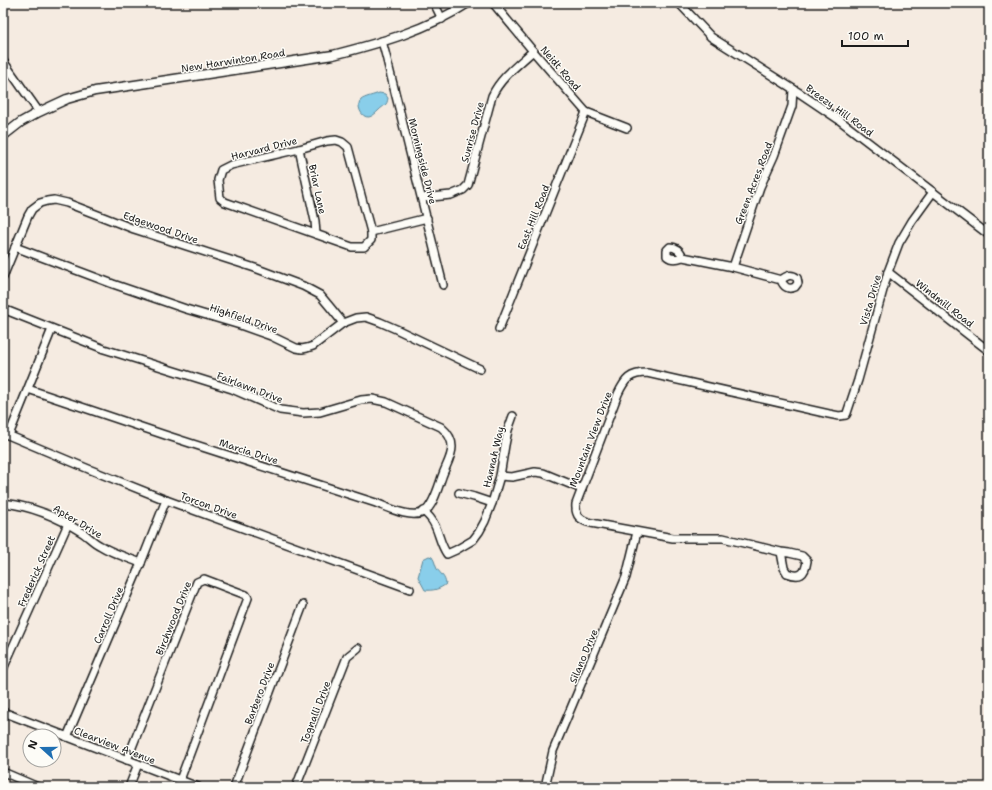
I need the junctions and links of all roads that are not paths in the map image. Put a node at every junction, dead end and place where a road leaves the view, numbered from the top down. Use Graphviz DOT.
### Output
graph roads {
  1 [pos="434,3"];
  2 [pos="468,3"];
  3 [pos="493,3"];
  4 [pos="679,3"];
  5 [pos="442,19"];
  6 [pos="382,42"];
  7 [pos="533,51"];
  8 [pos="3,61"];
  9 [pos="793,89"];
  10 [pos="805,96"];
  11 [pos="792,106"];
  12 [pos="39,112"];
  13 [pos="586,112"];
  14 [pos="628,128"];
  15 [pos="3,136"];
  16 [pos="299,149"];
  17 [pos="932,192"];
  18 [pos="422,198"];
  19 [pos="427,218"];
  20 [pos="371,232"];
  21 [pos="316,234"];
  22 [pos="989,235"];
  23 [pos="14,247"];
  24 [pos="683,258"];
  25 [pos="733,267"];
  26 [pos="888,272"];
  27 [pos="3,277"];
  28 [pos="781,280"];
  29 [pos="443,285"];
  30 [pos="3,309"];
  31 [pos="344,323"];
  32 [pos="52,329"];
  33 [pos="499,329"];
  34 [pos="989,350"];
  35 [pos="480,369"];
  36 [pos="28,389"];
  37 [pos="513,416"];
  38 [pos="839,416"];
  39 [pos="6,434"];
  40 [pos="500,476"];
  41 [pos="582,489"];
  42 [pos="459,493"];
  43 [pos="166,500"];
  44 [pos="3,503"];
  45 [pos="492,503"];
  46 [pos="424,512"];
  47 [pos="68,524"];
  48 [pos="637,532"];
  49 [pos="782,552"];
  50 [pos="140,563"];
  51 [pos="410,589"];
  52 [pos="303,605"];
  53 [pos="358,648"];
  54 [pos="3,669"];
  55 [pos="3,712"];
  56 [pos="67,737"];
  57 [pos="127,760"];
  58 [pos="138,764"];
  59 [pos="3,772"];
  60 [pos="180,780"];
  61 [pos="38,787"];
  62 [pos="129,787"];
  63 [pos="198,787"];
  64 [pos="234,787"];
  65 [pos="296,787"];
  66 [pos="545,787"];
  1 -- 5 [label="street"];
  2 -- 5 [label="main road, New Harwinton Road"];
  3 -- 7 [label="street, Neidt Road"];
  4 -- 9 [label="street, Breezy Hill Road"];
  5 -- 6 [label="main road, New Harwinton Road"];
  6 -- 12 [label="main road, New Harwinton Road"];
  6 -- 18 [label="street, Morningside Drive"];
  7 -- 13 [label="street, Neidt Road"];
  7 -- 18 [label="street, Sunrise Drive"];
  8 -- 12 [label="street"];
  9 -- 10 [label="street, Breezy Hill Road"];
  9 -- 11 [label="street, Green Acres Road"];
  10 -- 11 [label="street"];
  10 -- 17 [label="street, Breezy Hill Road"];
  11 -- 25 [label="street, Green Acres Road"];
  12 -- 15 [label="main road, New Harwinton Road"];
  13 -- 14 [label="street, Neidt Road"];
  13 -- 33 [label="street, East Hill Road"];
  16 -- 20 [label="street, Harvard Drive"];
  16 -- 21 [label="street, Briar Lane"];
  16 -- 21 [label="street, Harvard Drive"];
  17 -- 22 [label="street, Breezy Hill Road"];
  17 -- 26 [label="street, Vista Drive"];
  18 -- 19 [label="street, Morningside Drive"];
  19 -- 20 [label="street"];
  19 -- 29 [label="street, Morningside Drive"];
  20 -- 21 [label="street, Harvard Drive"];
  23 -- 27 [label="street, Edgewood Drive"];
  23 -- 31 [label="street, Highfield Drive"];
  23 -- 31 [label="street, Edgewood Drive"];
  24 -- 25 [label="street"];
  25 -- 28 [label="street"];
  26 -- 34 [label="street, Windmill Road"];
  26 -- 38 [label="street, Vista Drive"];
  30 -- 32 [label="street, Fairlawn Drive"];
  31 -- 35 [label="street, Highfield Drive"];
  32 -- 36 [label="street"];
  32 -- 46 [label="street, Fairlawn Drive"];
  36 -- 39 [label="street"];
  36 -- 46 [label="street, Marcia Drive"];
  37 -- 40 [label="street, Hannah Way"];
  38 -- 41 [label="street, Mountain View Drive"];
  39 -- 43 [label="street, Torcon Drive"];
  40 -- 41 [label="street"];
  40 -- 45 [label="street, Hannah Way"];
  41 -- 48 [label="street, Mountain View Drive"];
  42 -- 45 [label="street"];
  43 -- 50 [label="street, Carroll Drive"];
  43 -- 51 [label="street, Torcon Drive"];
  44 -- 47 [label="street, Apter Drive"];
  45 -- 46 [label="street, Hannah Way"];
  47 -- 50 [label="street, Apter Drive"];
  47 -- 54 [label="street, Frederick Street"];
  48 -- 49 [label="street, Mountain View Drive"];
  48 -- 66 [label="street, Silano Drive"];
  50 -- 56 [label="street, Carroll Drive"];
  52 -- 64 [label="street, Barbero Drive"];
  53 -- 65 [label="street, Tognalli Drive"];
  55 -- 56 [label="street, Clearview Avenue"];
  56 -- 57 [label="street, Clearview Avenue"];
  57 -- 58 [label="street, Clearview Avenue"];
  57 -- 60 [label="street, Birchwood Drive"];
  58 -- 60 [label="street, Clearview Avenue"];
  58 -- 62 [label="street"];
  59 -- 61 [label="street"];
  60 -- 63 [label="street, Clearview Avenue"];
}
